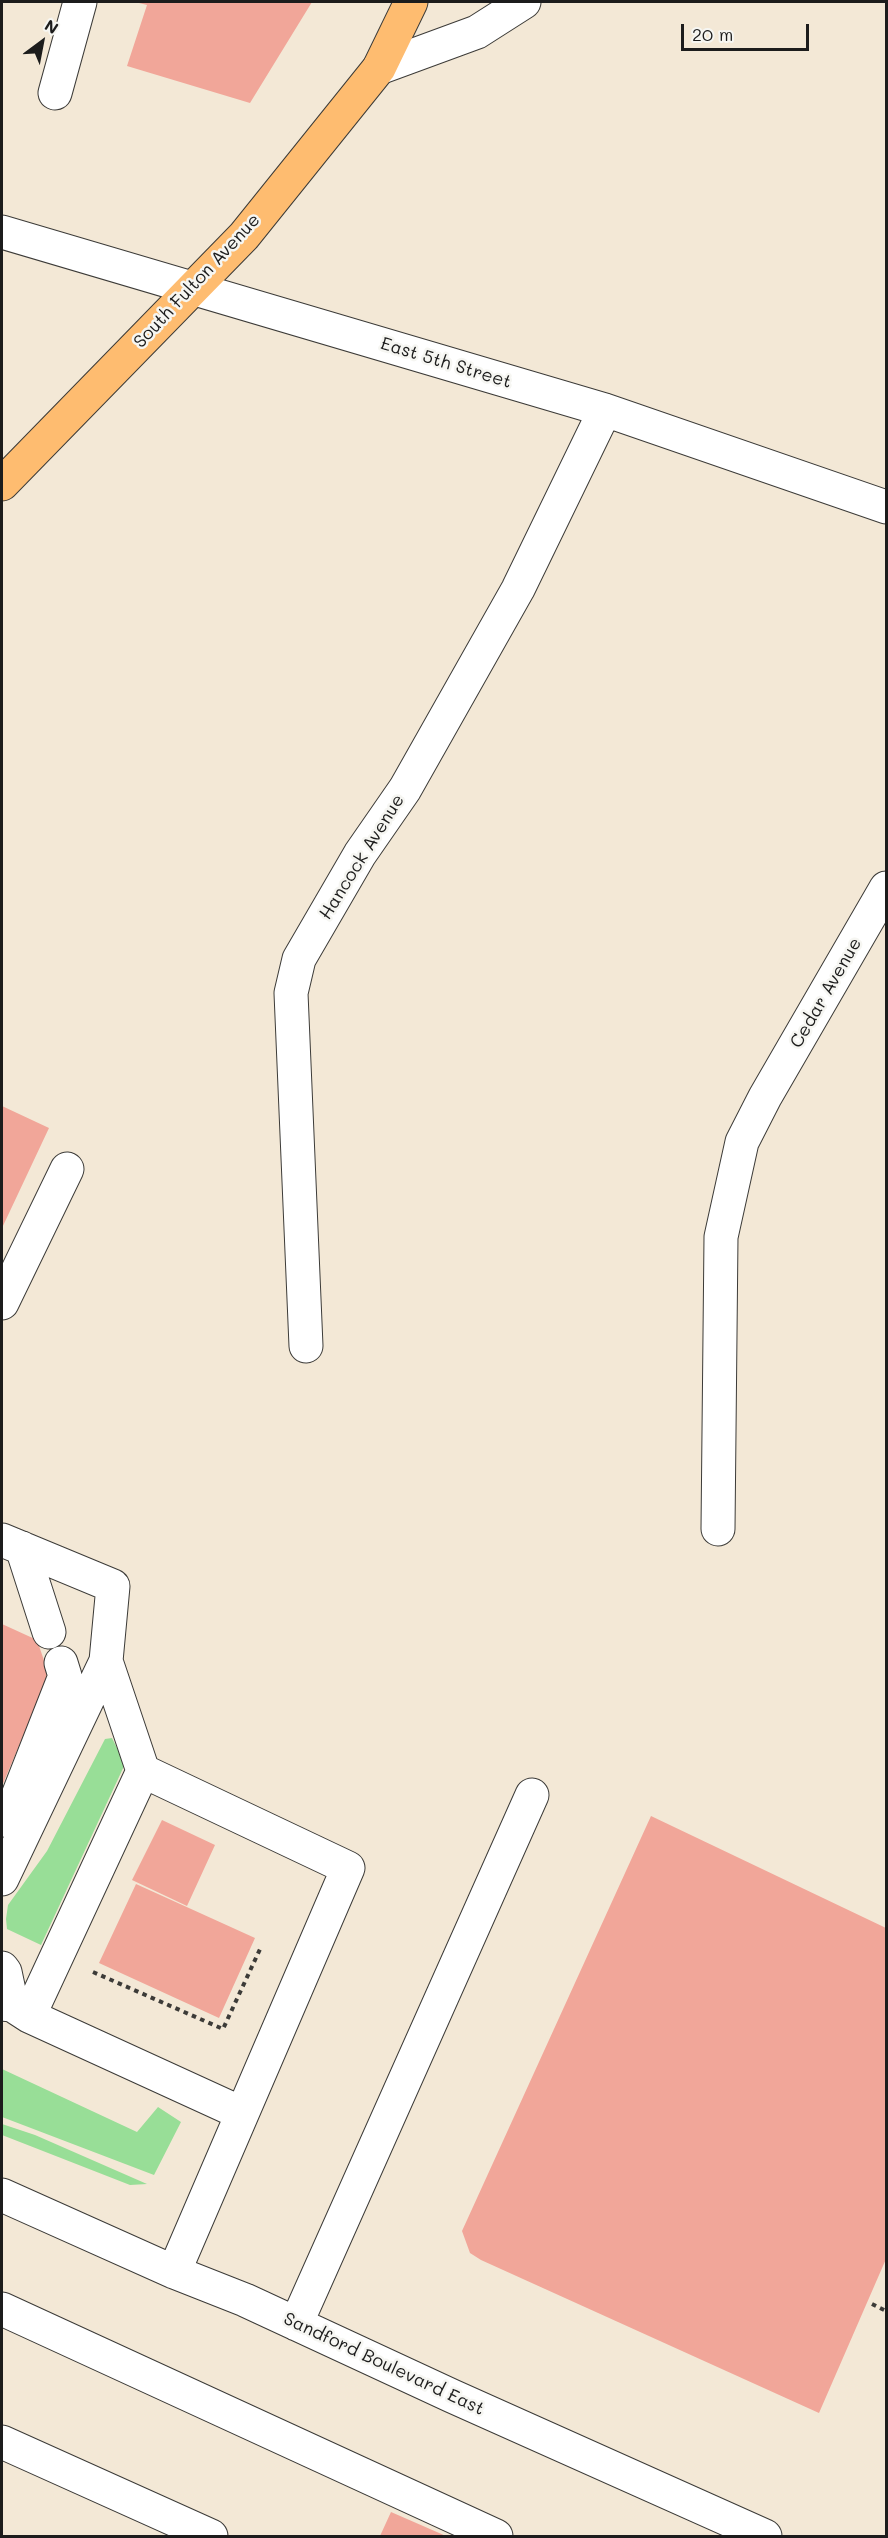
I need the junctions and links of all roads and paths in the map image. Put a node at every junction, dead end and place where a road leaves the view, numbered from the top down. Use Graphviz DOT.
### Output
graph roads {
  1 [pos="80,2"];
  2 [pos="411,2"];
  3 [pos="524,2"];
  4 [pos="379,68"];
  5 [pos="55,93"];
  6 [pos="2,232"];
  7 [pos="192,288"];
  8 [pos="605,410"];
  9 [pos="2,484"];
  10 [pos="886,507"];
  11 [pos="886,888"];
  12 [pos="67,1169"];
  13 [pos="2,1303"];
  14 [pos="306,1346"];
  15 [pos="718,1529"];
  16 [pos="12,1544"];
  17 [pos="49,1632"];
  18 [pos="106,1661"];
  19 [pos="61,1664"];
  20 [pos="143,1771"];
  21 [pos="532,1796"];
  22 [pos="2,1837"];
  23 [pos="2,1879"];
  24 [pos="261,1947"];
  25 [pos="55,1955"];
  26 [pos="2,1968"];
  27 [pos="14,2008"];
  28 [pos="241,2113"];
  29 [pos="2,2195"];
  30 [pos="174,2272"];
  31 [pos="872,2304"];
  32 [pos="2,2309"];
  33 [pos="886,2311"];
  34 [pos="296,2324"];
  35 [pos="2,2442"];
  36 [pos="211,2536"];
  37 [pos="496,2536"];
  38 [pos="765,2536"];
  1 -- 5 [label="street"];
  2 -- 4 [label="main road, South Fulton Avenue"];
  3 -- 4 [label="street"];
  4 -- 7 [label="main road, South Fulton Avenue"];
  6 -- 7 [label="street, East 5th Street"];
  7 -- 8 [label="street, East 5th Street"];
  7 -- 9 [label="main road, South Fulton Avenue"];
  8 -- 10 [label="street, East 5th Street"];
  8 -- 14 [label="street, Hancock Avenue"];
  11 -- 15 [label="street, Cedar Avenue"];
  12 -- 13 [label="street"];
  16 -- 17 [label="street"];
  16 -- 18 [label="street"];
  18 -- 20 [label="street"];
  18 -- 23 [label="street"];
  19 -- 22 [label="street"];
  20 -- 25 [label="street"];
  20 -- 28 [label="street"];
  21 -- 34 [label="street"];
  24 -- 25 [label="path"];
  25 -- 27 [label="street"];
  26 -- 27 [label="street"];
  27 -- 28 [label="street"];
  28 -- 30 [label="street"];
  29 -- 30 [label="street, Sandford Boulevard East"];
  30 -- 34 [label="street, Sandford Boulevard East"];
  31 -- 33 [label="path"];
  32 -- 37 [label="street"];
  34 -- 38 [label="street, Sandford Boulevard East"];
  35 -- 36 [label="street"];
}
